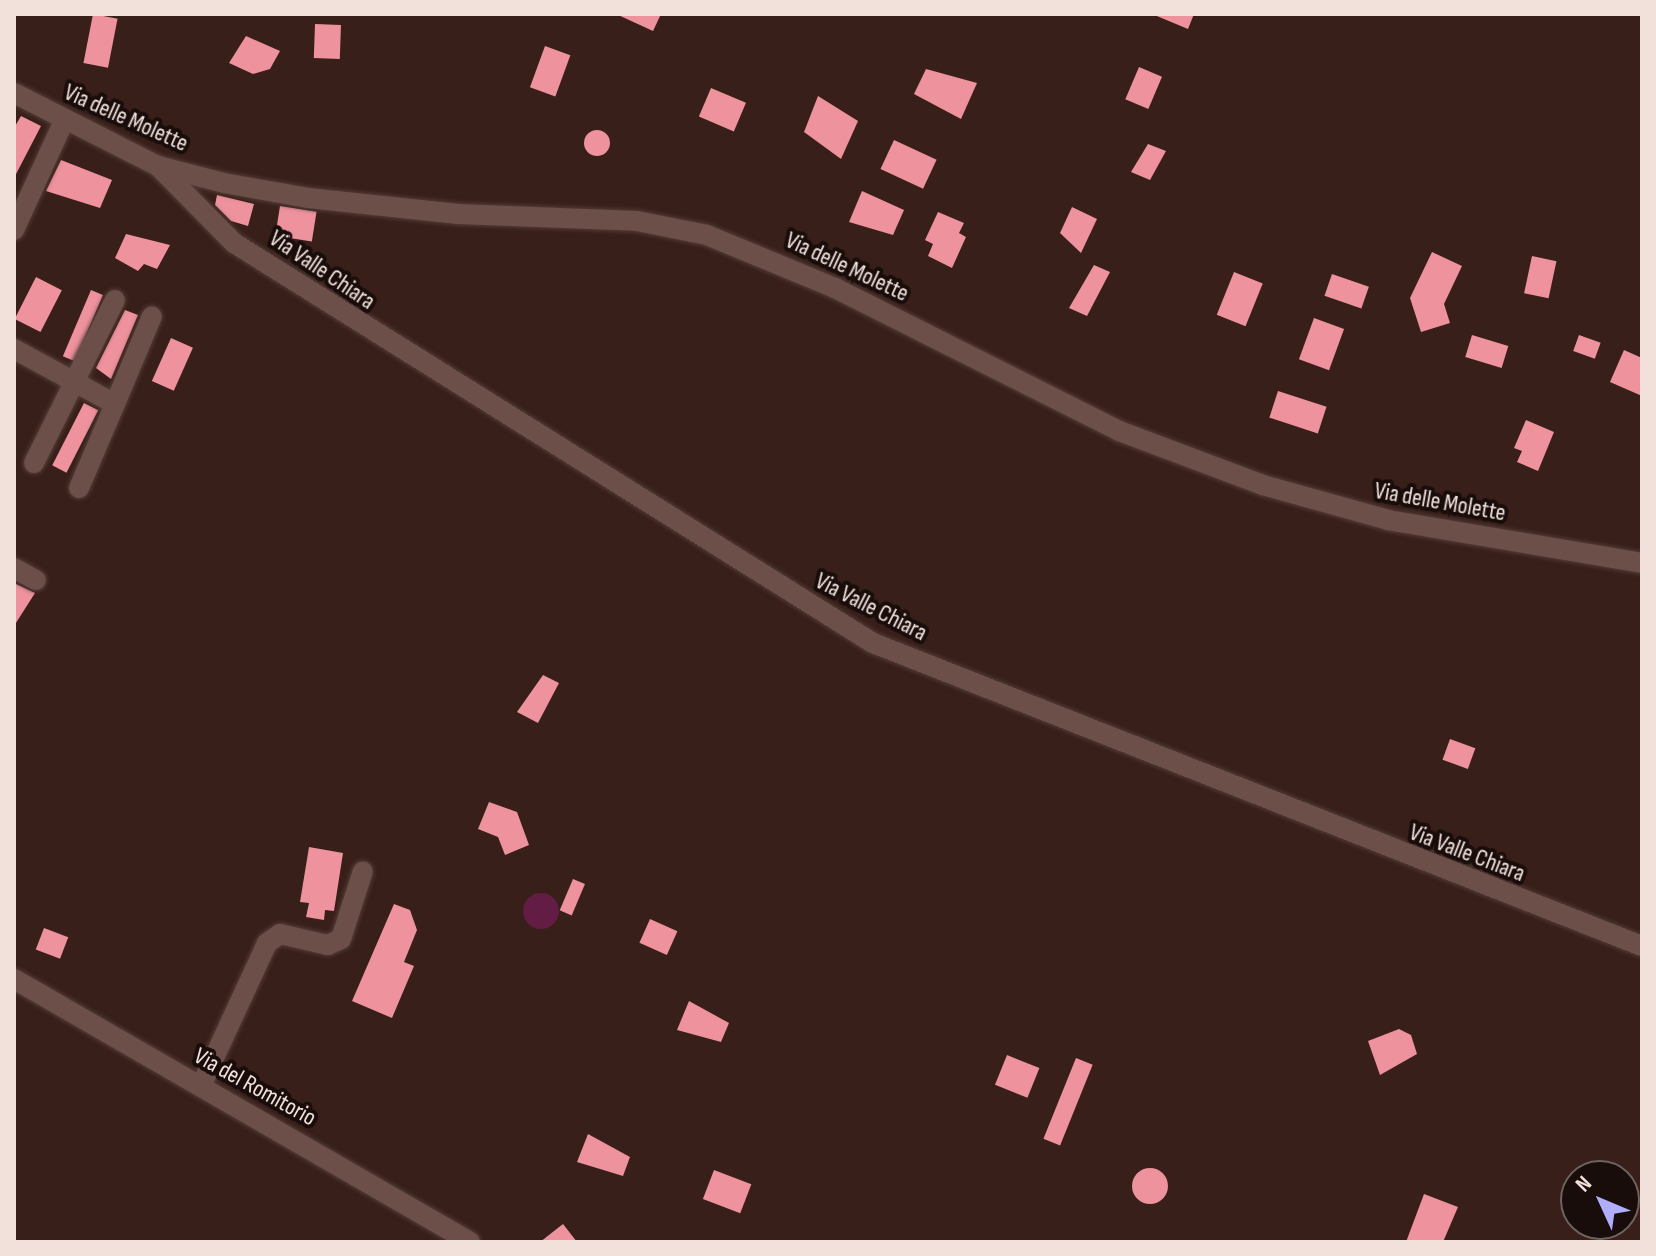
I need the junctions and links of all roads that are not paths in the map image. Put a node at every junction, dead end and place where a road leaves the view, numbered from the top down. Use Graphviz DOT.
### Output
graph roads {
  1 [pos="14,93"];
  2 [pos="64,121"];
  3 [pos="158,166"];
  4 [pos="14,230"];
  5 [pos="115,300"];
  6 [pos="152,316"];
  7 [pos="14,349"];
  8 [pos="73,383"];
  9 [pos="115,404"];
  10 [pos="34,463"];
  11 [pos="79,488"];
  12 [pos="1642,563"];
  13 [pos="14,568"];
  14 [pos="36,580"];
  15 [pos="363,871"];
  16 [pos="1642,946"];
  17 [pos="14,979"];
  18 [pos="201,1086"];
  19 [pos="470,1242"];
  1 -- 2 [label="street, Via delle Molette"];
  2 -- 3 [label="street, Via delle Molette"];
  2 -- 4 [label="street"];
  3 -- 12 [label="street, Via delle Molette"];
  3 -- 16 [label="street, Via Valle Chiara"];
  5 -- 8 [label="street"];
  6 -- 9 [label="street"];
  7 -- 8 [label="street"];
  8 -- 9 [label="street"];
  8 -- 10 [label="street"];
  9 -- 11 [label="street"];
  13 -- 14 [label="street"];
  15 -- 18 [label="street"];
  17 -- 18 [label="street, Via del Romitorio"];
  18 -- 19 [label="street, Via del Romitorio"];
}
